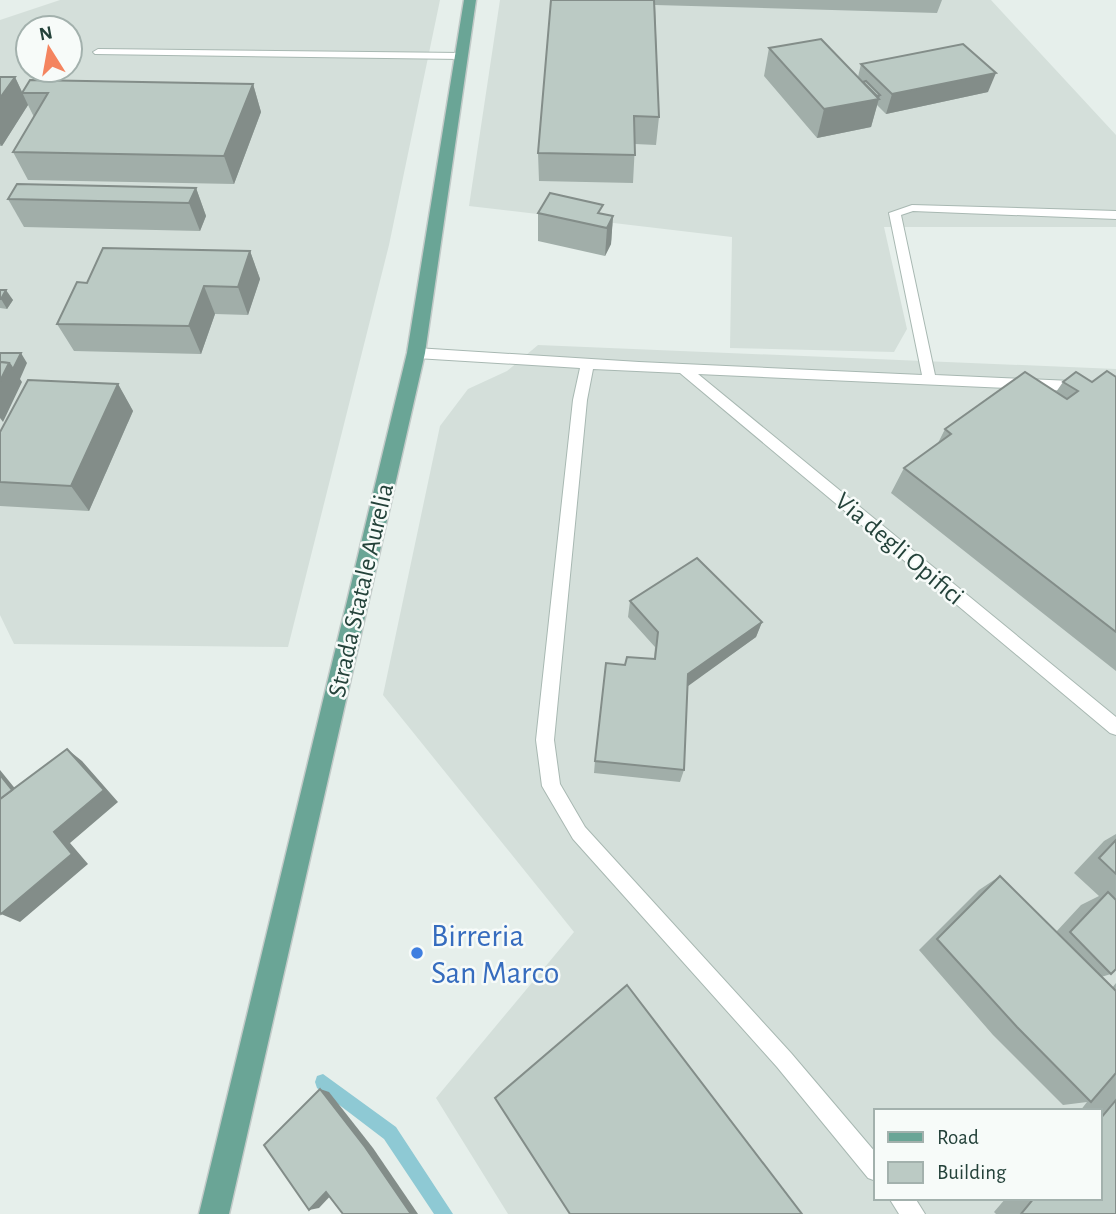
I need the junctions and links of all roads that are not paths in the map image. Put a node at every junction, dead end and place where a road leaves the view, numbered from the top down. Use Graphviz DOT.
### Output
graph roads {
  1 [pos="470,0"];
  2 [pos="99,52"];
  3 [pos="461,56"];
  4 [pos="1116,215"];
  5 [pos="416,353"];
  6 [pos="587,364"];
  7 [pos="683,369"];
  8 [pos="929,379"];
  9 [pos="1116,388"];
  10 [pos="1116,727"];
  11 [pos="874,1168"];
  12 [pos="225,1176"];
  13 [pos="902,1200"];
  14 [pos="214,1214"];
  15 [pos="226,1214"];
  16 [pos="914,1214"];
  1 -- 3 [label="main road, Strada Statale Aurelia"];
  2 -- 3 [label="lane"];
  3 -- 5 [label="main road, Strada Statale Aurelia"];
  4 -- 8 [label="lane"];
  5 -- 6 [label="lane"];
  5 -- 12 [label="main road, Strada Statale Aurelia"];
  6 -- 7 [label="lane"];
  6 -- 11 [label="lane"];
  7 -- 8 [label="lane"];
  7 -- 10 [label="lane, Via degli Opifici"];
  8 -- 9 [label="lane"];
  12 -- 14 [label="main road, Strada Statale Aurelia"];
  12 -- 15 [label="main road, Strada Statale Aurelia"];
  13 -- 16 [label="lane"];
}
